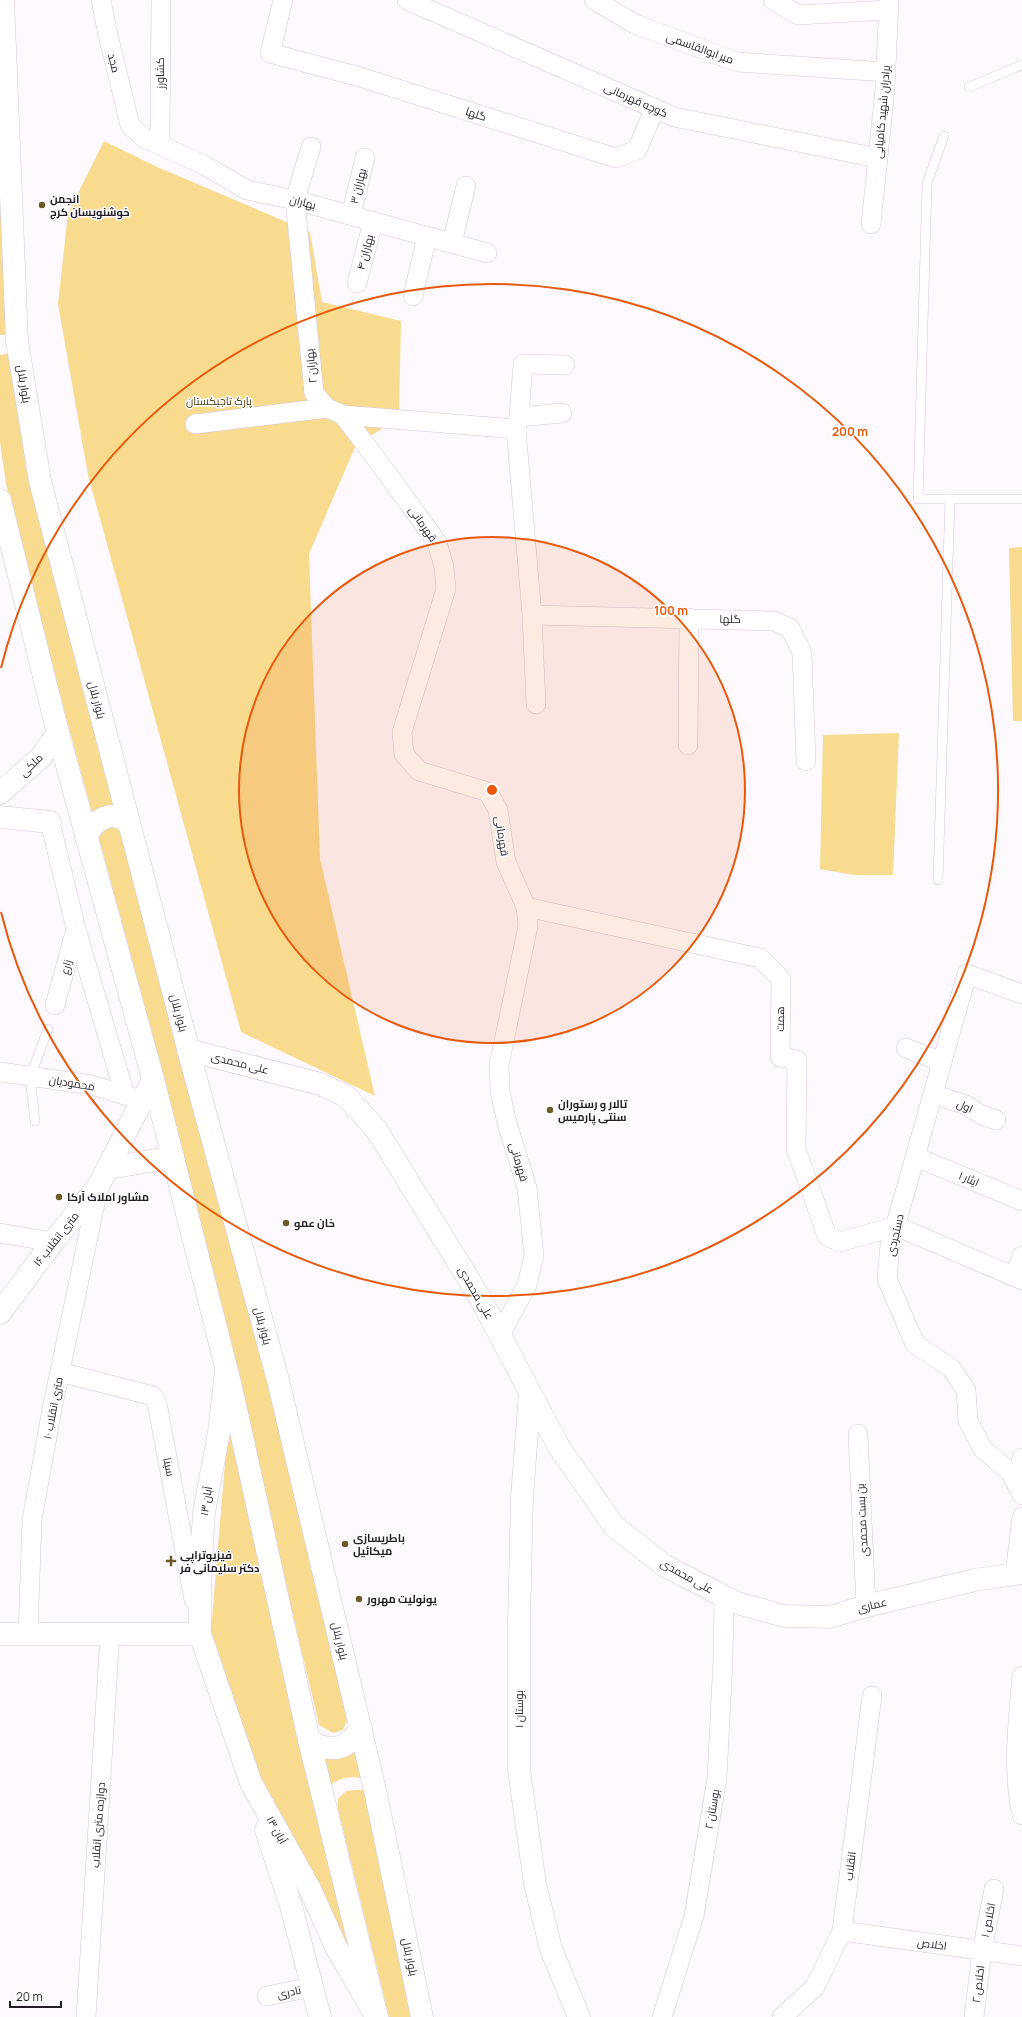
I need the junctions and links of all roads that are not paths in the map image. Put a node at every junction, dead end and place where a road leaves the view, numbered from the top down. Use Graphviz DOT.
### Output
graph roads {
  1 [pos="3,0"];
  2 [pos="101,0"];
  3 [pos="161,0"];
  4 [pos="283,0"];
  5 [pos="594,0"];
  6 [pos="773,0"];
  7 [pos="414,1"];
  8 [pos="888,5"];
  9 [pos="798,7"];
  10 [pos="1022,65"];
  11 [pos="886,72"];
  12 [pos="969,87"];
  13 [pos="655,108"];
  14 [pos="130,125"];
  15 [pos="944,136"];
  16 [pos="160,146"];
  17 [pos="311,147"];
  18 [pos="365,158"];
  19 [pos="878,158"];
  20 [pos="466,186"];
  21 [pos="295,200"];
  22 [pos="351,215"];
  23 [pos="373,222"];
  24 [pos="871,224"];
  25 [pos="427,236"];
  26 [pos="452,243"];
  27 [pos="488,253"];
  28 [pos="357,283"];
  29 [pos="413,296"];
  30 [pos="565,365"];
  31 [pos="335,412"];
  32 [pos="562,413"];
  33 [pos="518,423"];
  34 [pos="195,424"];
  35 [pos="950,499"];
  36 [pos="1022,499"];
  37 [pos="0,500"];
  38 [pos="532,615"];
  39 [pos="689,618"];
  40 [pos="536,704"];
  41 [pos="58,733"];
  42 [pos="688,745"];
  43 [pos="806,760"];
  44 [pos="0,793"];
  45 [pos="0,817"];
  46 [pos="50,822"];
  47 [pos="129,824"];
  48 [pos="86,838"];
  49 [pos="938,880"];
  50 [pos="526,907"];
  51 [pos="76,929"];
  52 [pos="1022,994"];
  53 [pos="55,1005"];
  54 [pos="48,1029"];
  55 [pos="906,1048"];
  56 [pos="188,1050"];
  57 [pos="942,1062"];
  58 [pos="0,1072"];
  59 [pos="30,1077"];
  60 [pos="153,1079"];
  61 [pos="933,1094"];
  62 [pos="133,1098"];
  63 [pos="996,1120"];
  64 [pos="35,1121"];
  65 [pos="173,1157"];
  66 [pos="916,1157"];
  67 [pos="104,1177"];
  68 [pos="1022,1201"];
  69 [pos="896,1226"];
  70 [pos="0,1232"];
  71 [pos="53,1242"];
  72 [pos="1022,1256"];
  73 [pos="1018,1278"];
  74 [pos="0,1312"];
  75 [pos="500,1336"];
  76 [pos="226,1370"];
  77 [pos="60,1372"];
  78 [pos="530,1392"];
  79 [pos="858,1434"];
  80 [pos="1022,1458"];
  81 [pos="1019,1488"];
  82 [pos="1022,1517"];
  83 [pos="1019,1574"];
  84 [pos="724,1596"];
  85 [pos="866,1606"];
  86 [pos="0,1634"];
  87 [pos="28,1634"];
  88 [pos="110,1634"];
  89 [pos="200,1634"];
  90 [pos="1022,1676"];
  91 [pos="872,1696"];
  92 [pos="361,1728"];
  93 [pos="309,1740"];
  94 [pos="251,1783"];
  95 [pos="1022,1815"];
  96 [pos="994,1889"];
  97 [pos="842,1931"];
  98 [pos="982,1950"];
  99 [pos="1022,1956"];
  100 [pos="312,1987"];
  101 [pos="267,1996"];
  102 [pos="86,2017"];
  103 [pos="320,2017"];
  104 [pos="376,2017"];
  105 [pos="422,2017"];
  106 [pos="579,2017"];
  107 [pos="662,2017"];
  108 [pos="782,2017"];
  109 [pos="974,2017"];
  1 -- 47 [label="main road, بلوار بلال"];
  2 -- 14 [label="street, مجد"];
  3 -- 16 [label="street, کشاورز"];
  4 -- 13 [label="street, گلها"];
  5 -- 11 [label="street, میر ابوالقاسمی"];
  6 -- 9 [label="street"];
  7 -- 13 [label="street, کوچه قهرمانی"];
  8 -- 9 [label="street"];
  8 -- 11 [label="street, برادران شهید کامیابی"];
  10 -- 12 [label="lane"];
  11 -- 19 [label="street, برادران شهید کامیابی"];
  13 -- 19 [label="street, کوچه قهرمانی"];
  14 -- 16 [label="street, بهاران"];
  15 -- 35 [label="lane"];
  16 -- 21 [label="street, بهاران"];
  17 -- 21 [label="street"];
  18 -- 22 [label="street, بهاران ۳"];
  19 -- 24 [label="street, برادران شهید کامیابی"];
  20 -- 26 [label="street"];
  21 -- 22 [label="street, بهاران"];
  21 -- 31 [label="street, بهاران ۲"];
  22 -- 23 [label="street, بهاران"];
  23 -- 25 [label="street, بهاران"];
  23 -- 28 [label="street, بهاران ۴"];
  25 -- 26 [label="street, بهاران"];
  25 -- 29 [label="street"];
  26 -- 27 [label="street, بهاران"];
  30 -- 33 [label="street"];
  31 -- 33 [label="street"];
  31 -- 34 [label="street"];
  31 -- 50 [label="street, قهرمانی"];
  32 -- 33 [label="street"];
  33 -- 38 [label="street"];
  35 -- 36 [label="lane"];
  35 -- 49 [label="lane"];
  37 -- 41 [label="main road"];
  38 -- 39 [label="street, گلها"];
  38 -- 40 [label="street"];
  39 -- 42 [label="street"];
  39 -- 43 [label="street, گلها"];
  41 -- 44 [label="main road, ملکی"];
  41 -- 48 [label="main road"];
  45 -- 46 [label="main road"];
  46 -- 51 [label="street"];
  47 -- 48 [label="main road"];
  47 -- 56 [label="main road, بلوار بلال"];
  48 -- 60 [label="main road"];
  50 -- 69 [label="street, همت"];
  50 -- 75 [label="street, قهرمانی"];
  51 -- 53 [label="street, زارع"];
  51 -- 62 [label="street"];
  52 -- 57 [label="street, دستجردی"];
  54 -- 59 [label="lane"];
  55 -- 57 [label="street"];
  56 -- 75 [label="main road, علی محمدی"];
  56 -- 92 [label="main road, بلوار بلال"];
  57 -- 61 [label="street, دستجردی"];
  58 -- 59 [label="street, محمودیان"];
  59 -- 62 [label="street, محمودیان"];
  59 -- 64 [label="lane"];
  60 -- 62 [label="main road, ۱۶ متری انقلاب"];
  60 -- 65 [label="main road"];
  61 -- 63 [label="street, اول"];
  61 -- 66 [label="street, دستجردی"];
  62 -- 67 [label="main road, ۱۶ متری انقلاب"];
  65 -- 67 [label="main road"];
  65 -- 76 [label="main road"];
  66 -- 68 [label="street, ۱ ایثار"];
  66 -- 69 [label="street, دستجردی"];
  67 -- 71 [label="main road, ۱۶ متری انقلاب"];
  67 -- 77 [label="street, ۱۰ متری انقلاب"];
  69 -- 73 [label="street"];
  69 -- 81 [label="street, دستجردی"];
  70 -- 71 [label="street"];
  71 -- 74 [label="main road, ۱۶ متری انقلاب"];
  72 -- 73 [label="street"];
  75 -- 78 [label="main road, علی محمدی"];
  76 -- 89 [label="main road, ۱۳ آبان"];
  76 -- 93 [label="main road"];
  77 -- 87 [label="street, ۱۰ متری انقلاب"];
  77 -- 89 [label="street, سینا"];
  78 -- 84 [label="main road, علی محمدی"];
  78 -- 106 [label="main road, بوستان ۱"];
  79 -- 85 [label="street, بن بست محمدی"];
  80 -- 81 [label="street"];
  82 -- 83 [label="street"];
  83 -- 85 [label="main road, عماری"];
  84 -- 85 [label="main road, عماری"];
  84 -- 107 [label="street, بوستان ۲"];
  86 -- 87 [label="main road"];
  87 -- 88 [label="main road"];
  88 -- 89 [label="main road"];
  88 -- 102 [label="street, دوازده متری انقلاب"];
  89 -- 94 [label="main road, ۱۳ آبان"];
  90 -- 95 [label="street"];
  91 -- 97 [label="street, انقلاب"];
  92 -- 93 [label="main road"];
  92 -- 105 [label="main road, بلوار بلال"];
  93 -- 104 [label="main road"];
  94 -- 100 [label="main road"];
  94 -- 104 [label="main road, ۱۳ آبان"];
  96 -- 98 [label="street, اخلاص ۱"];
  97 -- 98 [label="street, اخلاص"];
  97 -- 108 [label="street, انقلاب"];
  98 -- 99 [label="street, اخلاص"];
  98 -- 109 [label="street, اخلاص ۲"];
  100 -- 101 [label="street, نادری"];
  100 -- 103 [label="main road"];
}
